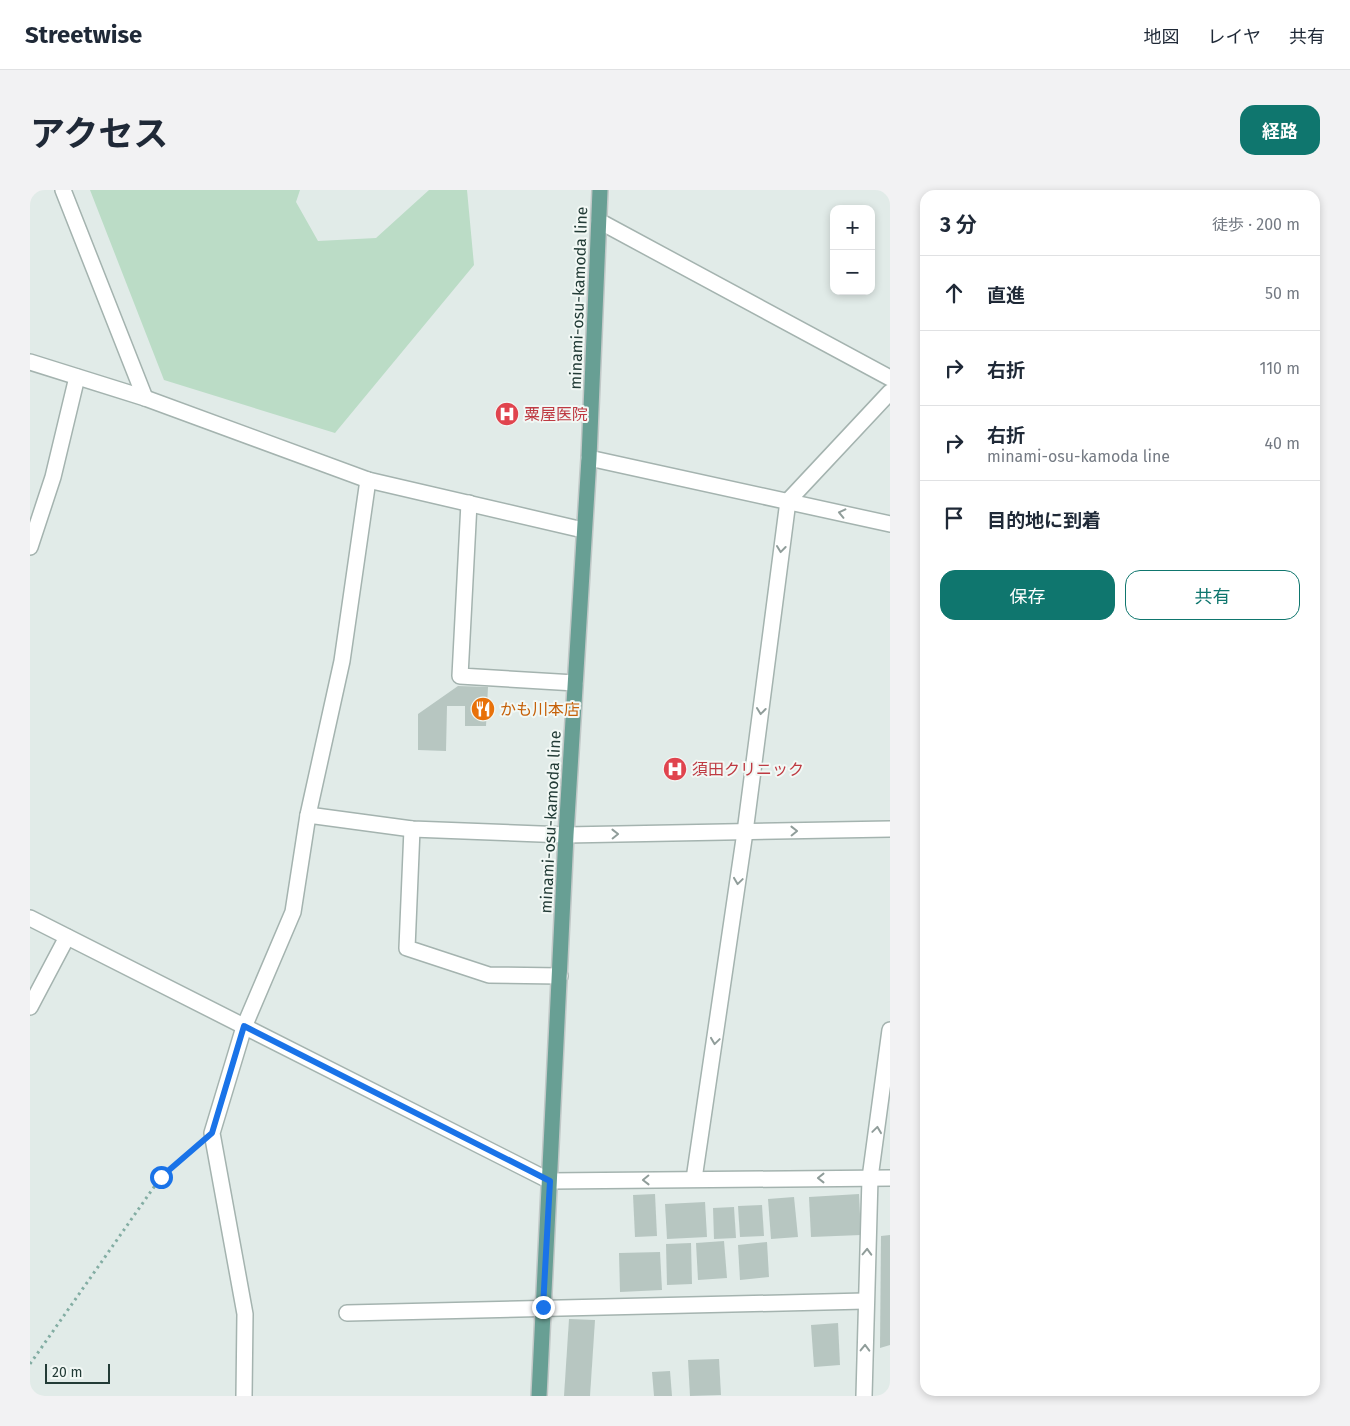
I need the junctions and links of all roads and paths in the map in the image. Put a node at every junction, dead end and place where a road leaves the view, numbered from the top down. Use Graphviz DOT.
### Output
graph roads {
  1 [pos="63,190"];
  2 [pos="600,190"];
  3 [pos="599,221"];
  4 [pos="30,362"];
  5 [pos="77,377"];
  6 [pos="890,378"];
  7 [pos="890,392"];
  8 [pos="145,398"];
  9 [pos="589,458"];
  10 [pos="368,480"];
  11 [pos="788,501"];
  12 [pos="469,503"];
  13 [pos="890,524"];
  14 [pos="583,530"];
  15 [pos="30,547"];
  16 [pos="576,683"];
  17 [pos="308,815"];
  18 [pos="412,829"];
  19 [pos="890,830"];
  20 [pos="745,832"];
  21 [pos="566,835"];
  22 [pos="30,918"];
  23 [pos="67,937"];
  24 [pos="560,976"];
  25 [pos="30,1007"];
  26 [pos="244,1026"];
  27 [pos="890,1030"];
  28 [pos="212,1133"];
  29 [pos="870,1178"];
  30 [pos="890,1178"];
  31 [pos="694,1179"];
  32 [pos="550,1181"];
  33 [pos="865,1301"];
  34 [pos="543,1307"];
  35 [pos="347,1314"];
  36 [pos="30,1364"];
  37 [pos="244,1396"];
  38 [pos="539,1396"];
  39 [pos="864,1396"];
  1 -- 8 [label="street"];
  2 -- 3 [label="main road, minami-osu-kamoda line"];
  3 -- 6 [label="street"];
  3 -- 9 [label="main road, minami-osu-kamoda line"];
  4 -- 5 [label="street"];
  5 -- 8 [label="street"];
  5 -- 15 [label="street"];
  7 -- 11 [label="street"];
  8 -- 10 [label="street"];
  9 -- 11 [label="street"];
  9 -- 14 [label="main road, minami-osu-kamoda line"];
  10 -- 12 [label="street"];
  10 -- 17 [label="street"];
  13 -- 11 [label="street, one-way"];
  11 -- 20 [label="street, one-way"];
  12 -- 14 [label="street"];
  12 -- 16 [label="street"];
  14 -- 16 [label="main road, minami-osu-kamoda line"];
  16 -- 21 [label="main road, minami-osu-kamoda line"];
  17 -- 18 [label="street"];
  17 -- 26 [label="street"];
  18 -- 21 [label="street"];
  18 -- 24 [label="street"];
  20 -- 19 [label="street, one-way"];
  21 -- 20 [label="street, one-way"];
  20 -- 31 [label="street, one-way"];
  21 -- 24 [label="main road, minami-osu-kamoda line"];
  22 -- 23 [label="street"];
  23 -- 25 [label="street"];
  23 -- 26 [label="street"];
  24 -- 32 [label="main road, minami-osu-kamoda line"];
  26 -- 28 [label="street"];
  26 -- 32 [label="street"];
  29 -- 27 [label="street, one-way"];
  28 -- 36 [label="path"];
  28 -- 37 [label="street"];
  29 -- 30 [label="street"];
  29 -- 31 [label="street, one-way"];
  33 -- 29 [label="street, one-way"];
  31 -- 32 [label="street, one-way"];
  32 -- 34 [label="main road, minami-osu-kamoda line"];
  33 -- 34 [label="street"];
  39 -- 33 [label="street, one-way"];
  34 -- 35 [label="street"];
  34 -- 38 [label="main road, minami-osu-kamoda line"];
}
